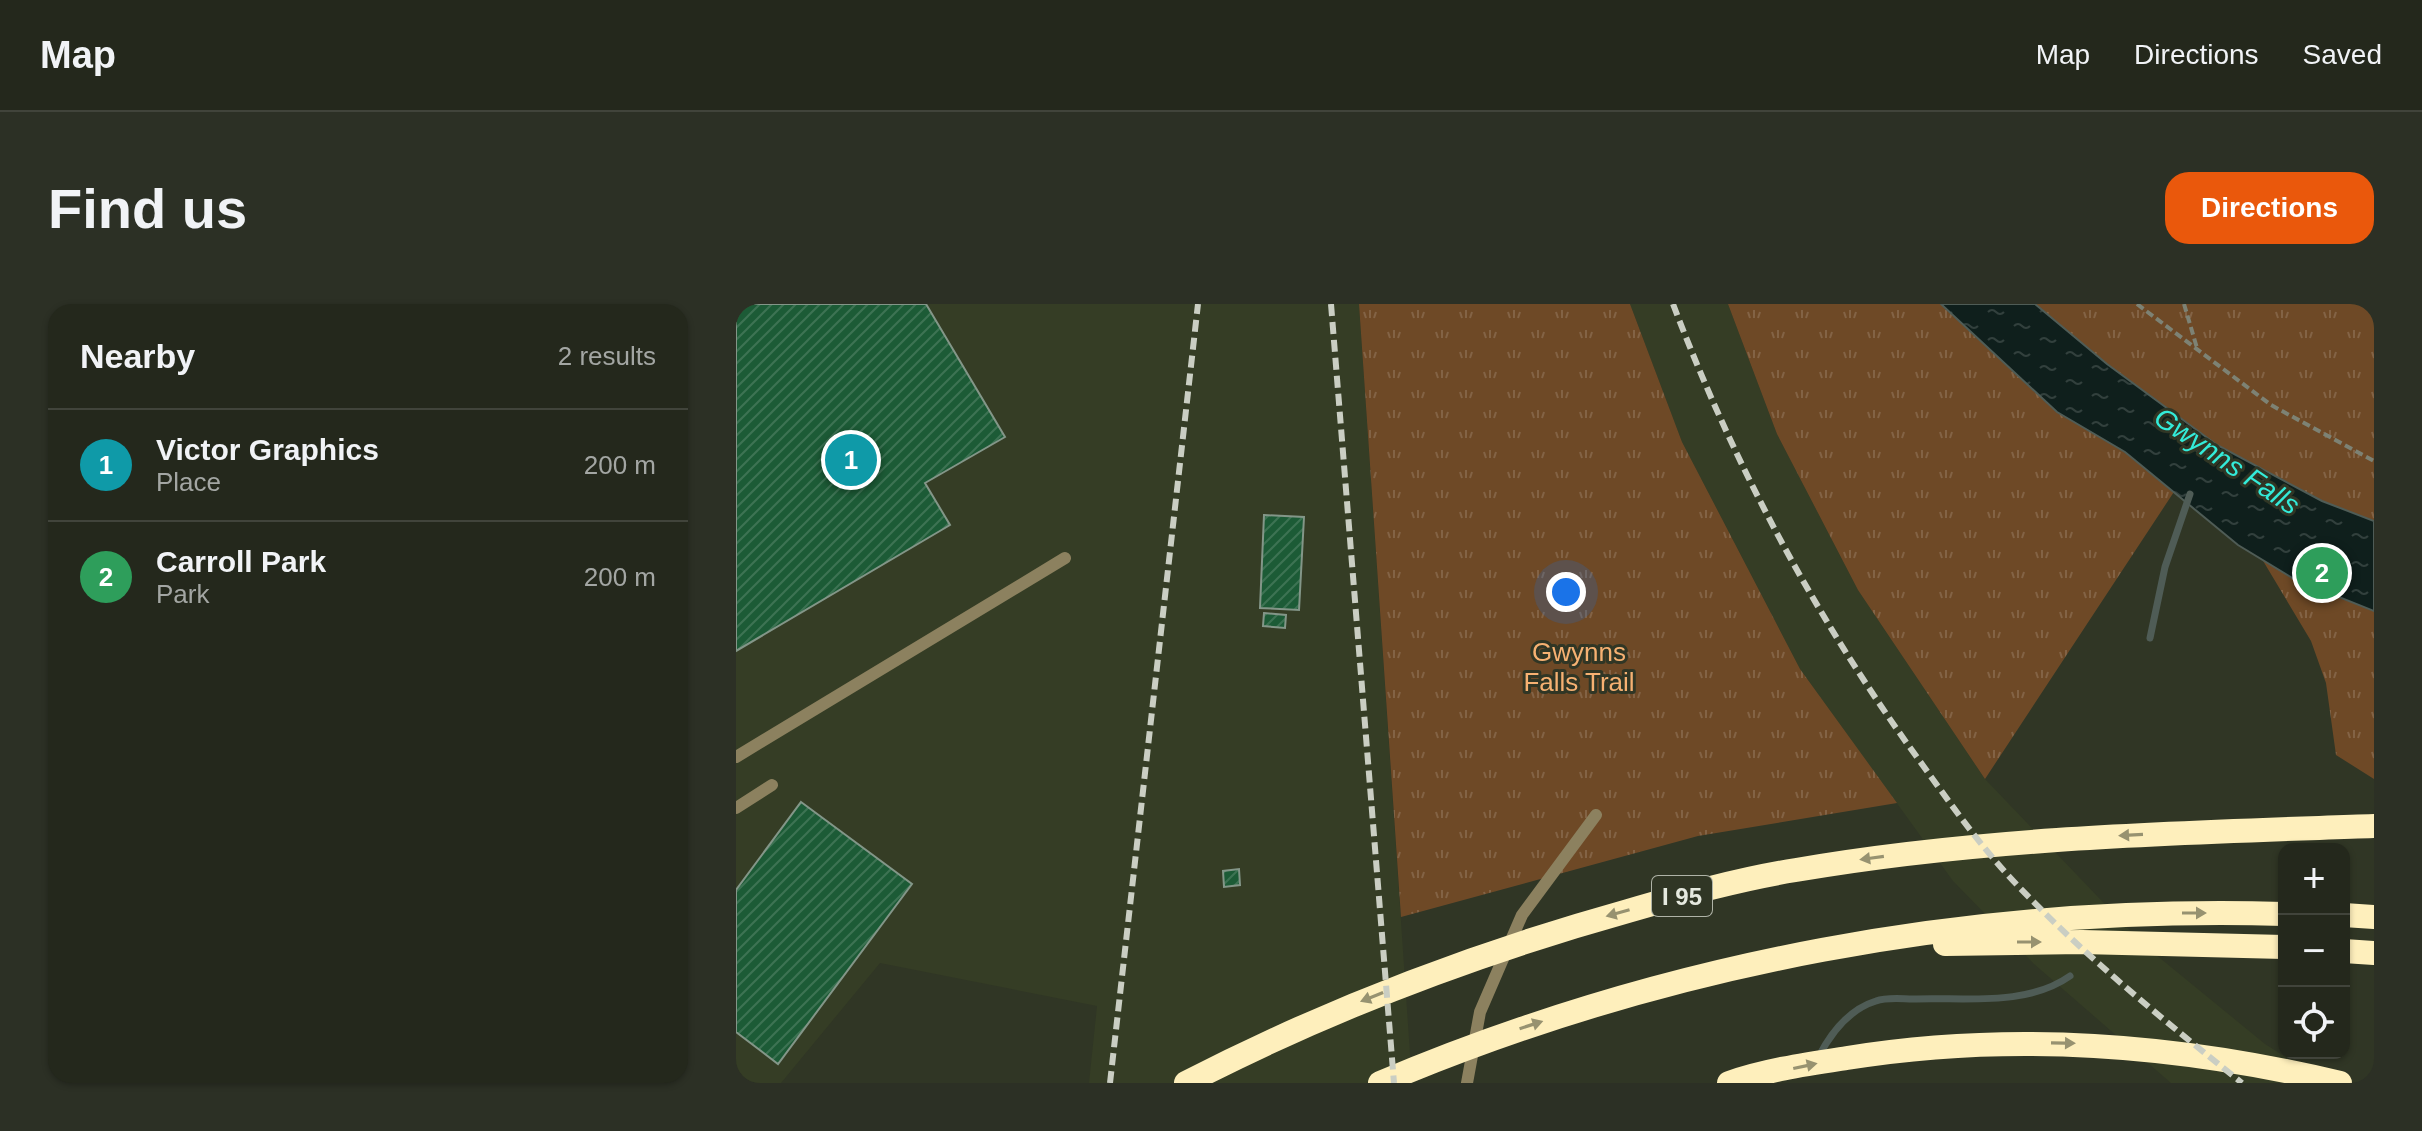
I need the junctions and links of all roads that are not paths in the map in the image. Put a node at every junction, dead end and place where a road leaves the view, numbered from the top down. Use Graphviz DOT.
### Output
graph roads {
  1 [pos="1065,558"];
  2 [pos="736,757"];
  3 [pos="772,785"];
  4 [pos="736,808"];
  5 [pos="1596,815"];
  6 [pos="2374,826"];
  7 [pos="2209,832"];
  8 [pos="2374,840"];
  9 [pos="2278,914"];
  10 [pos="2350,915"];
  11 [pos="2374,917"];
  12 [pos="2278,947"];
  13 [pos="1811,951"];
  14 [pos="2350,951"];
  15 [pos="2374,953"];
  16 [pos="1186,1083"];
  17 [pos="1380,1083"];
  18 [pos="1467,1083"];
  19 [pos="1729,1083"];
  20 [pos="2340,1083"];
  1 -- 2 [label="lane"];
  3 -- 4 [label="lane"];
  5 -- 18 [label="lane"];
  6 -- 7 [label="highway"];
  7 -- 8 [label="highway, I 95"];
  7 -- 16 [label="highway, I 95, one-way"];
  13 -- 9 [label="highway, one-way"];
  10 -- 11 [label="highway"];
  13 -- 12 [label="highway, one-way"];
  17 -- 13 [label="highway, one-way"];
  14 -- 15 [label="highway"];
  19 -- 20 [label="highway, one-way"];
}
